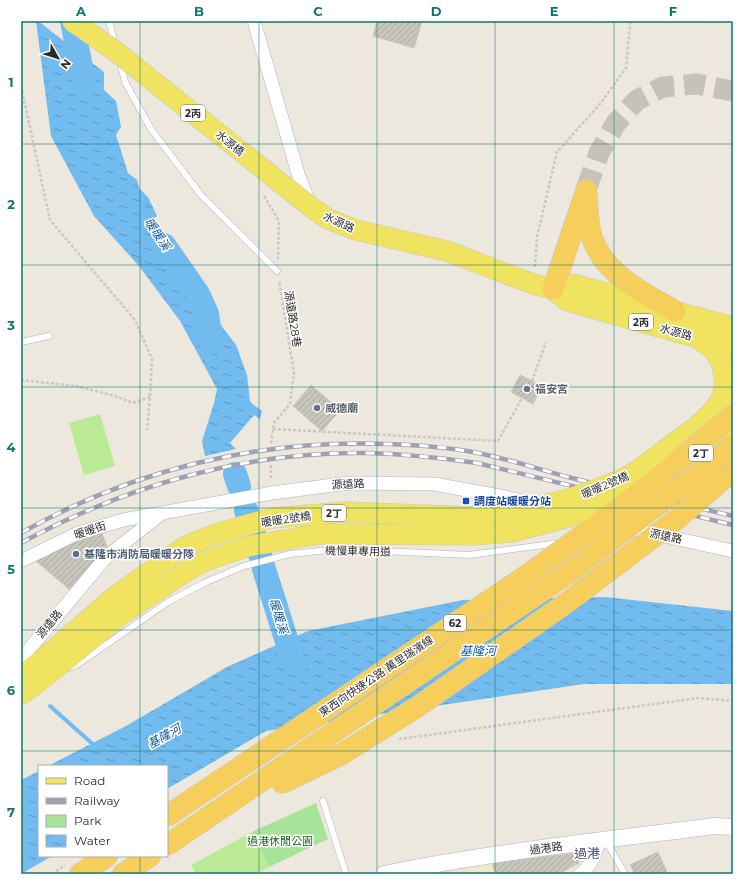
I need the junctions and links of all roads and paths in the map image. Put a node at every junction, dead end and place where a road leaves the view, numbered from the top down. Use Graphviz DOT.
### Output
graph roads {
  1 [pos="72,21"];
  2 [pos="109,21"];
  3 [pos="254,21"];
  4 [pos="629,21"];
  5 [pos="21,86"];
  6 [pos="264,196"];
  7 [pos="312,208"];
  8 [pos="277,271"];
  9 [pos="534,284"];
  10 [pos="554,289"];
  11 [pos="675,311"];
  12 [pos="733,327"];
  13 [pos="49,336"];
  14 [pos="692,336"];
  15 [pos="21,342"];
  16 [pos="546,342"];
  17 [pos="733,348"];
  18 [pos="21,380"];
  19 [pos="532,380"];
  20 [pos="150,397"];
  21 [pos="522,398"];
  22 [pos="733,399"];
  23 [pos="733,406"];
  24 [pos="733,415"];
  25 [pos="698,425"];
  26 [pos="273,429"];
  27 [pos="147,430"];
  28 [pos="733,435"];
  29 [pos="271,443"];
  30 [pos="733,445"];
  31 [pos="662,467"];
  32 [pos="727,476"];
  33 [pos="164,512"];
  34 [pos="625,528"];
  35 [pos="610,531"];
  36 [pos="595,534"];
  37 [pos="733,551"];
  38 [pos="21,561"];
  39 [pos="37,664"];
  40 [pos="23,687"];
  41 [pos="733,701"];
  42 [pos="398,739"];
  43 [pos="323,801"];
  44 [pos="227,806"];
  45 [pos="168,815"];
  46 [pos="733,826"];
  47 [pos="602,840"];
  48 [pos="168,844"];
  49 [pos="106,857"];
  50 [pos="148,857"];
  51 [pos="80,874"];
  52 [pos="123,874"];
  53 [pos="346,874"];
  54 [pos="384,874"];
  55 [pos="580,874"];
  56 [pos="625,874"];
  1 -- 7 [label="main road, 水源橋 / 2丙, bridge"];
  2 -- 8 [label="lane"];
  3 -- 7 [label="street, 水源路"];
  4 -- 9 [label="path"];
  5 -- 20 [label="path"];
  6 -- 8 [label="path, 源遠路28巷"];
  7 -- 9 [label="main road, 水源路 / 2丙"];
  8 -- 26 [label="path, 源遠路28巷"];
  9 -- 10 [label="main road, 水源路 / 2丙"];
  10 -- 11 [label="main road, 水源路 / 2丙"];
  10 -- 11 [label="highway"];
  10 -- 14 [label="main road, 水源路 / 2丙"];
  11 -- 12 [label="main road, 水源路 / 2丙"];
  13 -- 15 [label="lane"];
  14 -- 17 [label="main road, 水源路 / 2丙"];
  14 -- 25 [label="main road"];
  16 -- 19 [label="path"];
  18 -- 20 [label="path"];
  20 -- 27 [label="path"];
  21 -- 26 [label="path"];
  22 -- 25 [label="main road, 2丁"];
  23 -- 31 [label="highway, bridge"];
  24 -- 31 [label="highway, 東西向快速公路 萬里瑞濱線 / 62, bridge"];
  25 -- 31 [label="main road, 2丁"];
  26 -- 29 [label="path, 源遠路28巷"];
  28 -- 31 [label="main road, 2丁"];
  30 -- 44 [label="highway, 東西向快速公路 萬里瑞濱線 / 62, bridge"];
  31 -- 39 [label="main road, 暖暖2號橋 / 2丁, bridge"];
  31 -- 45 [label="highway, 東西向快速公路 萬里瑞濱線 / 62, bridge"];
  32 -- 44 [label="highway, bridge"];
  33 -- 34 [label="street, 源遠路"];
  33 -- 38 [label="street, 暖暖街"];
  33 -- 39 [label="street, 源遠路"];
  34 -- 35 [label="lane"];
  34 -- 37 [label="street, 源遠路"];
  36 -- 40 [label="lane, 機慢車專用道"];
  39 -- 40 [label="main road, 源遠路 / 2丁"];
  41 -- 42 [label="path"];
  43 -- 53 [label="lane"];
  44 -- 48 [label="highway, 東西向快速公路 萬里瑞濱線 / 62, bridge"];
  46 -- 47 [label="street, 過港路"];
  47 -- 54 [label="street, 過港路"];
  47 -- 55 [label="street"];
  47 -- 56 [label="lane"];
  49 -- 51 [label="highway"];
  50 -- 52 [label="highway"];
}
